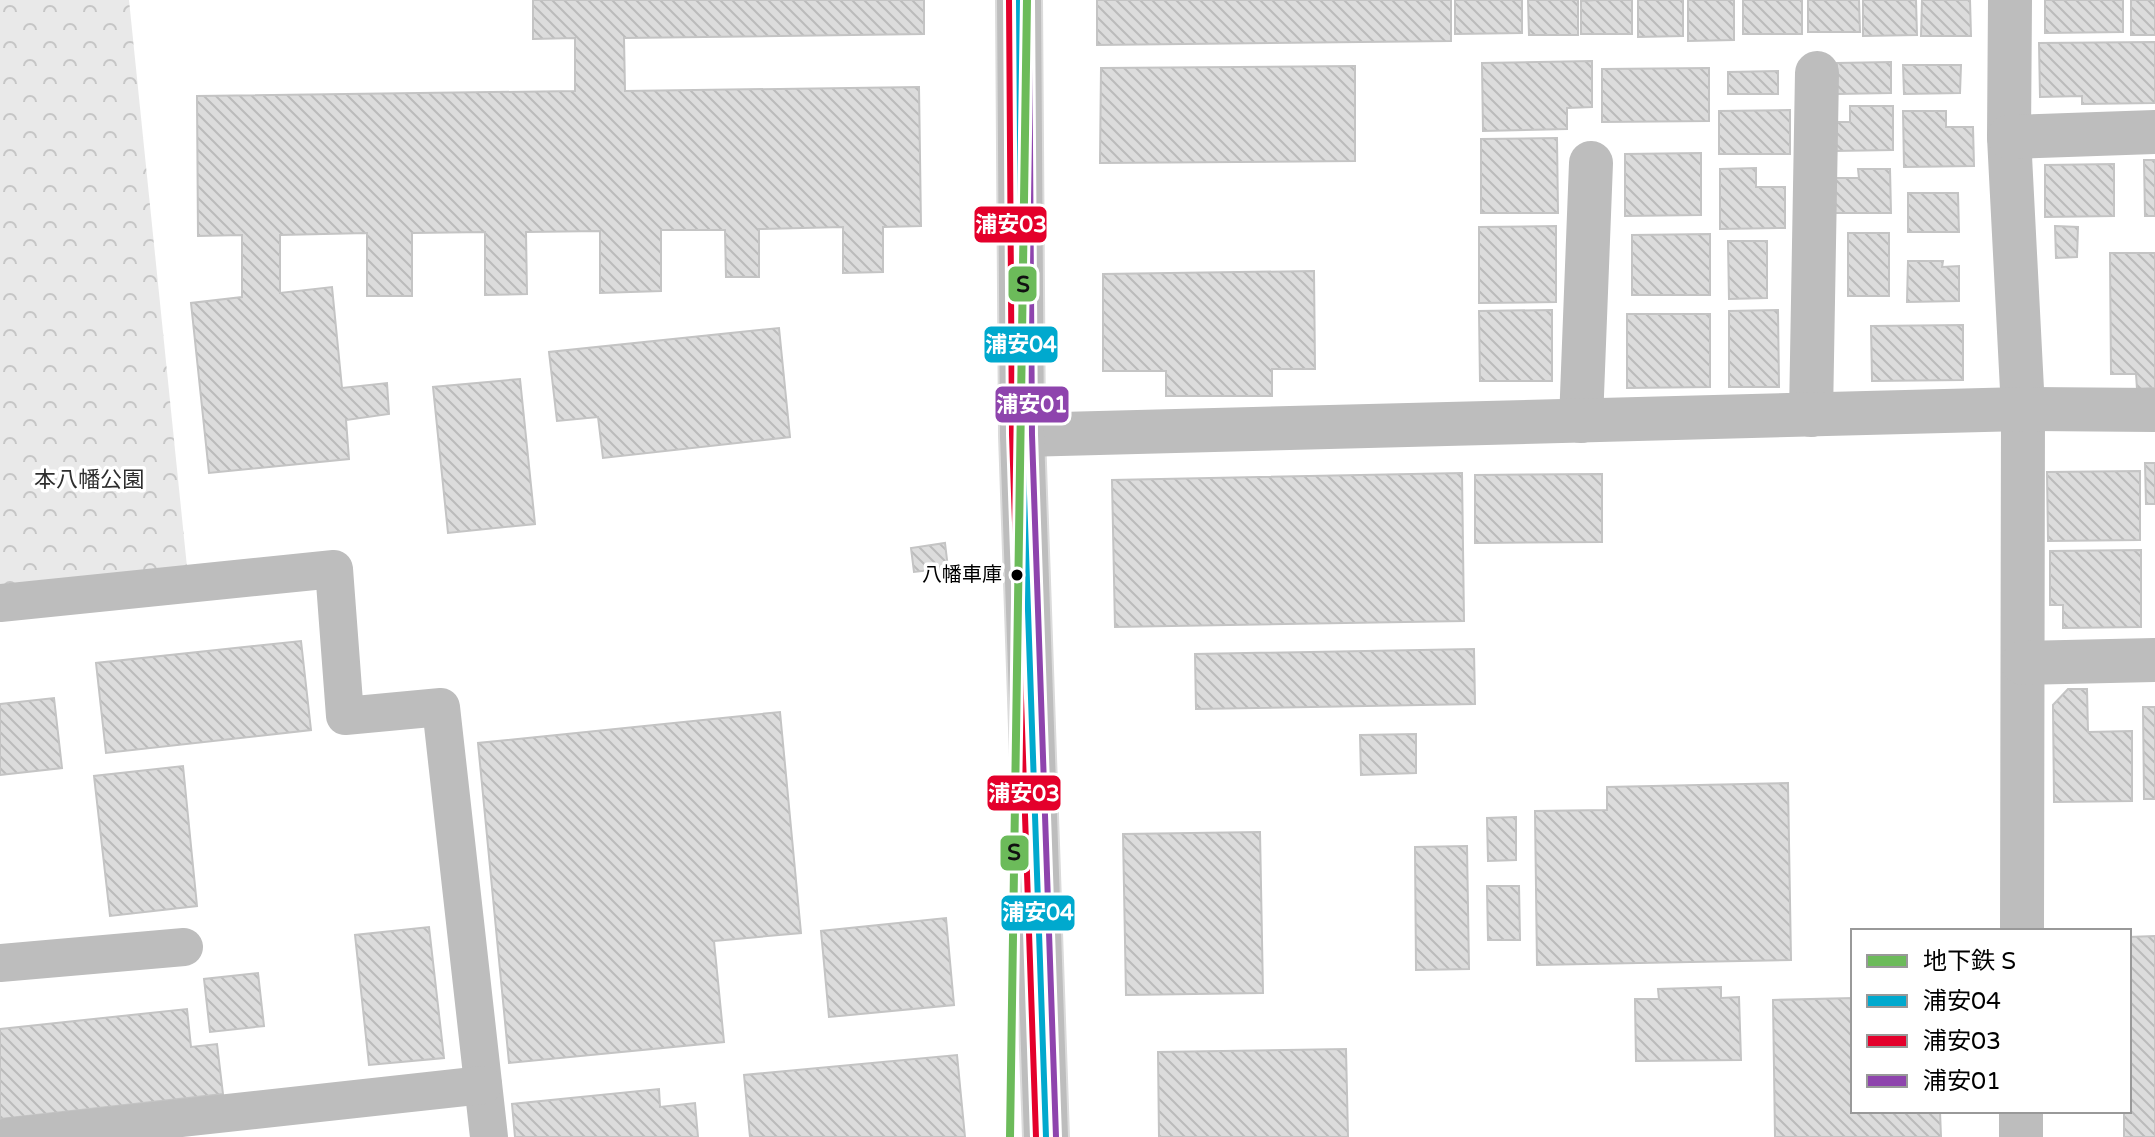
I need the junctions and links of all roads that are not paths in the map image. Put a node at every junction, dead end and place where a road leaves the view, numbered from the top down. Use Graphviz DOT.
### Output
graph roads {
  1 [pos="1019,0"];
  2 [pos="2010,0"];
  3 [pos="1817,73"];
  4 [pos="2155,132"];
  5 [pos="2009,137"];
  6 [pos="1591,163"];
  7 [pos="2023,409"];
  8 [pos="2155,410"];
  9 [pos="1811,415"];
  10 [pos="1581,421"];
  11 [pos="1022,435"];
  12 [pos="0,603"];
  13 [pos="2155,660"];
  14 [pos="2023,663"];
  15 [pos="2022,929"];
  16 [pos="184,947"];
  17 [pos="0,963"];
  18 [pos="483,1085"];
  19 [pos="2021,1113"];
  20 [pos="8,1137"];
  21 [pos="489,1137"];
  22 [pos="1046,1137"];
  23 [pos="2021,1137"];
  1 -- 11 [label="street"];
  2 -- 5 [label="street"];
  3 -- 9 [label="street"];
  4 -- 5 [label="street"];
  5 -- 7 [label="street"];
  6 -- 10 [label="street"];
  7 -- 8 [label="street"];
  7 -- 9 [label="street"];
  7 -- 14 [label="street"];
  9 -- 10 [label="street"];
  10 -- 11 [label="street"];
  11 -- 22 [label="street"];
  12 -- 18 [label="lane"];
  13 -- 14 [label="street"];
  14 -- 15 [label="street"];
  16 -- 17 [label="lane"];
  18 -- 20 [label="lane"];
  18 -- 21 [label="lane"];
  19 -- 23 [label="street"];
}
